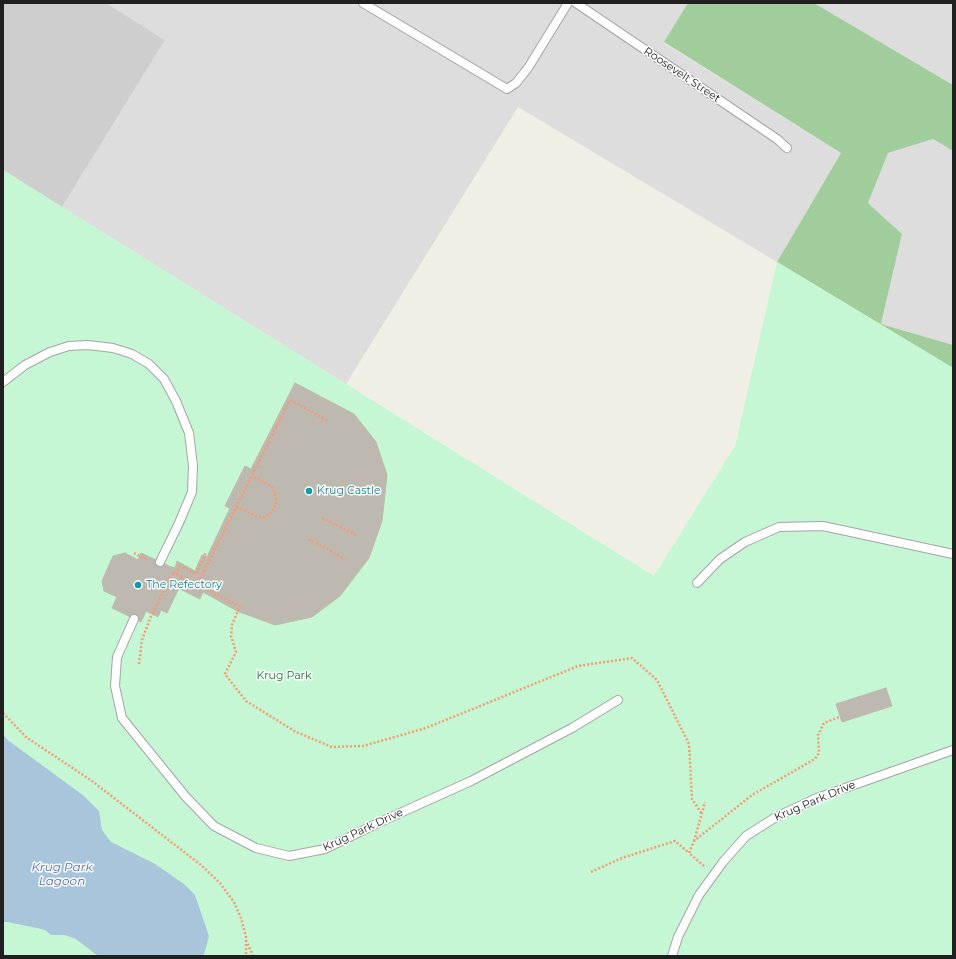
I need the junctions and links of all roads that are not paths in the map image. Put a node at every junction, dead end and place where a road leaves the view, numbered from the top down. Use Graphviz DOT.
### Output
graph roads {
  1 [pos="364,3"];
  2 [pos="568,3"];
  3 [pos="576,3"];
  4 [pos="787,148"];
  5 [pos="3,382"];
  6 [pos="953,554"];
  7 [pos="160,562"];
  8 [pos="697,583"];
  9 [pos="134,619"];
  10 [pos="618,700"];
  11 [pos="953,750"];
  12 [pos="672,956"];
  1 -- 2 [label="lane"];
  3 -- 4 [label="lane, Roosevelt Street"];
  5 -- 7 [label="lane"];
  6 -- 8 [label="lane"];
  9 -- 10 [label="lane, Krug Park Drive"];
  11 -- 12 [label="lane, Krug Park Drive"];
}
